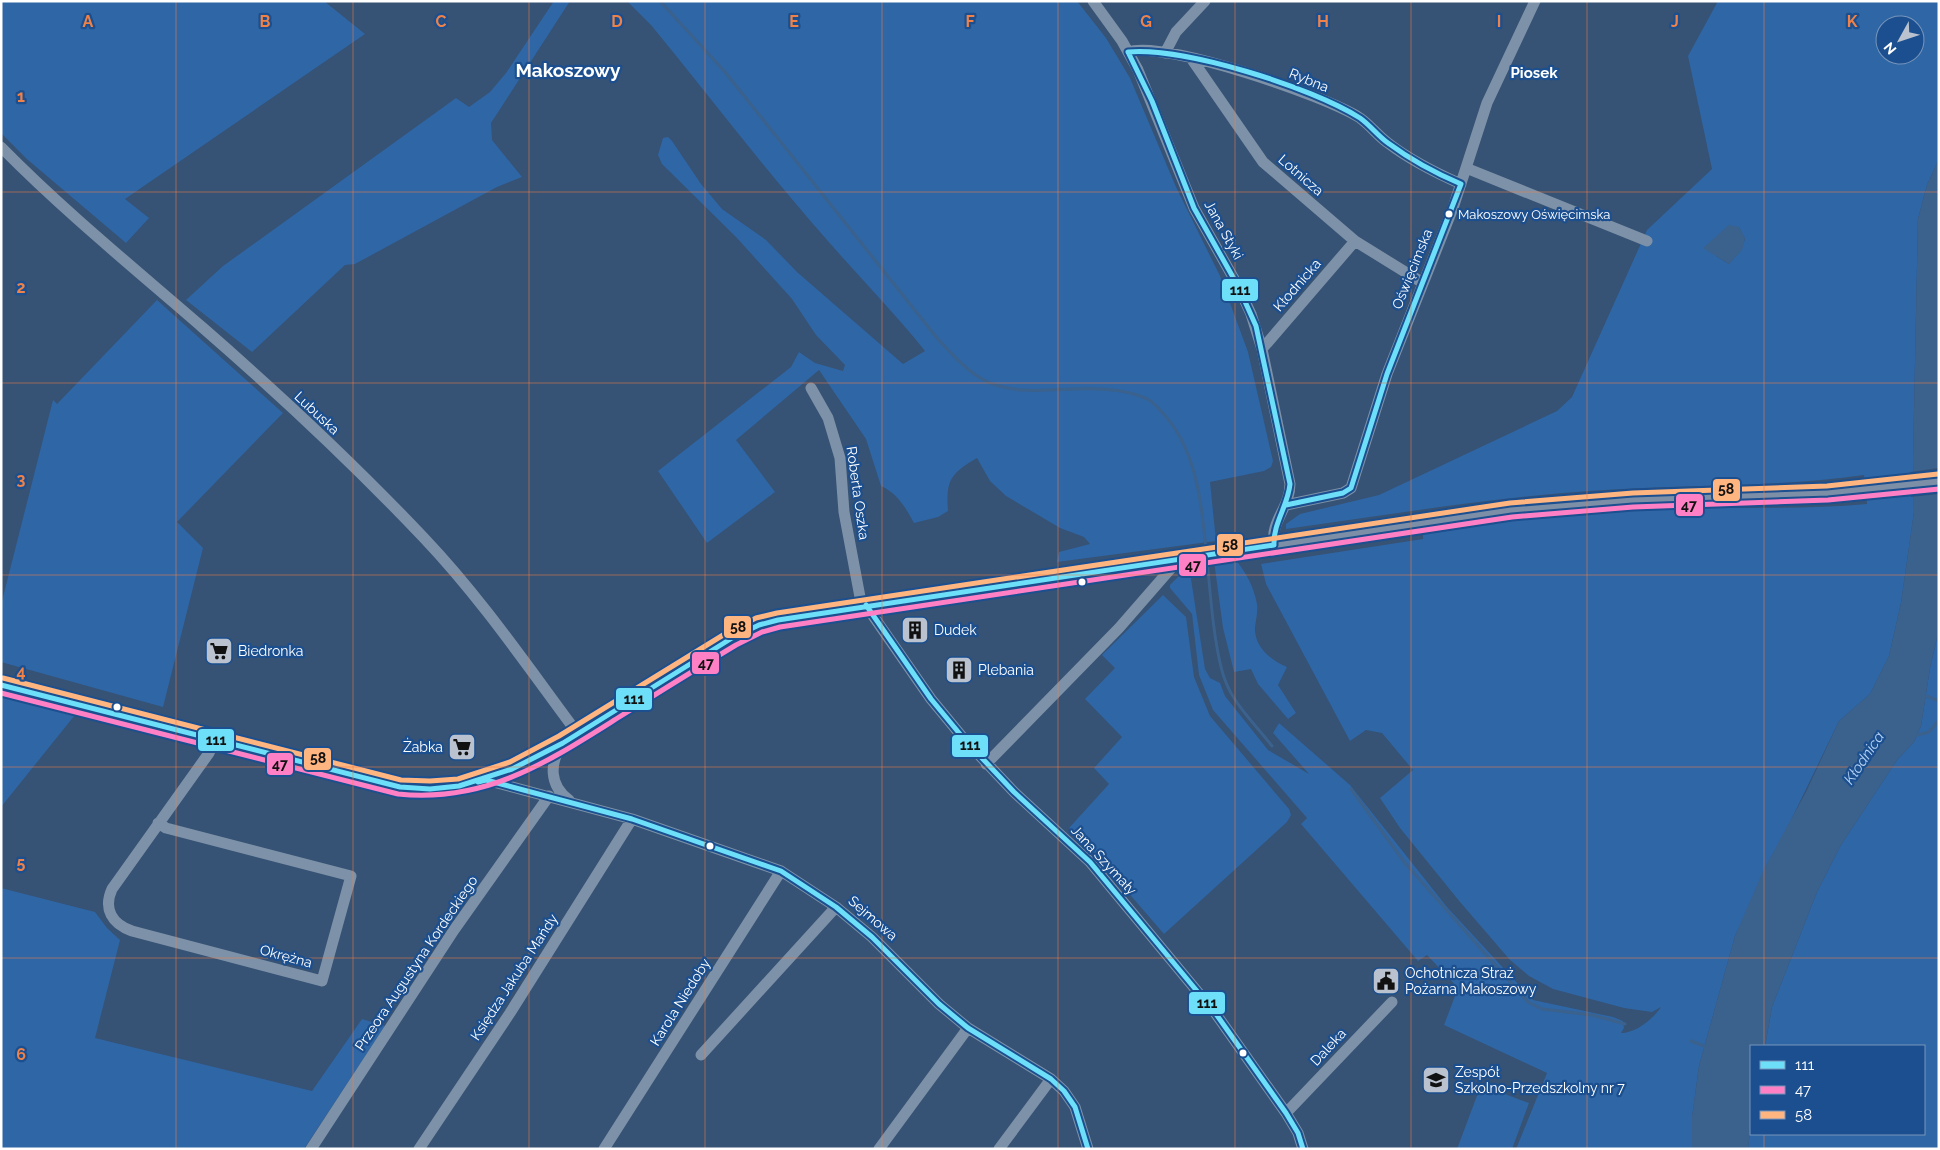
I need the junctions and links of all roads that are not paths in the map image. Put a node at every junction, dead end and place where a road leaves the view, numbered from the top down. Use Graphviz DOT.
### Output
graph roads {
  1 [pos="1093,1"];
  2 [pos="1204,1"];
  3 [pos="1535,1"];
  4 [pos="1128,52"];
  5 [pos="1165,53"];
  6 [pos="1191,58"];
  7 [pos="1,147"];
  8 [pos="1466,168"];
  9 [pos="1461,184"];
  10 [pos="1355,241"];
  11 [pos="1648,241"];
  12 [pos="1423,283"];
  13 [pos="1262,349"];
  14 [pos="811,388"];
  15 [pos="1939,481"];
  16 [pos="1286,505"];
  17 [pos="1274,545"];
  18 [pos="1184,557"];
  19 [pos="866,606"];
  20 [pos="1,685"];
  21 [pos="578,734"];
  22 [pos="215,740"];
  23 [pos="563,743"];
  24 [pos="986,764"];
  25 [pos="486,780"];
  26 [pos="549,796"];
  27 [pos="571,802"];
  28 [pos="632,819"];
  29 [pos="158,823"];
  30 [pos="781,871"];
  31 [pos="836,907"];
  32 [pos="1392,1002"];
  33 [pos="968,1028"];
  34 [pos="701,1055"];
  35 [pos="1051,1079"];
  36 [pos="1286,1113"];
  37 [pos="1087,1143"];
  38 [pos="311,1149"];
  39 [pos="419,1149"];
  40 [pos="604,1149"];
  41 [pos="879,1149"];
  42 [pos="999,1149"];
  43 [pos="1077,1149"];
  44 [pos="1303,1149"];
  1 -- 4 [label="street, Jana Styki"];
  2 -- 5 [label="street"];
  3 -- 8 [label="street, Oświęcimska"];
  4 -- 5 [label="street, Rybna"];
  4 -- 13 [label="street, Jana Styki"];
  5 -- 6 [label="street, Rybna"];
  6 -- 9 [label="street, Rybna"];
  6 -- 10 [label="street, Lotnicza"];
  7 -- 21 [label="street, Lubuska"];
  8 -- 9 [label="street, Oświęcimska"];
  8 -- 11 [label="street"];
  9 -- 12 [label="street, Oświęcimska"];
  10 -- 12 [label="street, Lotnicza"];
  10 -- 13 [label="street, Kłodnicka"];
  12 -- 16 [label="street, Oświęcimska"];
  13 -- 16 [label="street, Jana Styki"];
  14 -- 19 [label="street, Roberta Oszka"];
  15 -- 17 [label="main road"];
  16 -- 17 [label="street, Jana Styki"];
  17 -- 18 [label="main road"];
  18 -- 19 [label="main road"];
  18 -- 24 [label="street"];
  19 -- 21 [label="main road"];
  19 -- 24 [label="street, Jana Szymały"];
  20 -- 22 [label="main road"];
  21 -- 23 [label="main road"];
  22 -- 25 [label="main road"];
  22 -- 29 [label="street, Okrężna"];
  23 -- 25 [label="main road"];
  23 -- 27 [label="street"];
  24 -- 36 [label="street, Jana Szymały"];
  25 -- 26 [label="street, Sejmowa"];
  26 -- 27 [label="street, Sejmowa"];
  26 -- 38 [label="street, Przeora Augustyna Kordeckiego"];
  27 -- 28 [label="street, Sejmowa"];
  28 -- 30 [label="street, Sejmowa"];
  28 -- 39 [label="street, Księdza Jakuba Mańdy"];
  29 -- 29 [label="street, Okrężna"];
  30 -- 31 [label="street, Sejmowa"];
  30 -- 40 [label="street, Karola Niedoby"];
  31 -- 33 [label="street, Sejmowa"];
  31 -- 34 [label="street"];
  32 -- 36 [label="street, Daleka"];
  33 -- 35 [label="street, Sejmowa"];
  33 -- 41 [label="street"];
  35 -- 37 [label="street, Sejmowa"];
  35 -- 42 [label="street"];
  36 -- 44 [label="street, Jana Szymały"];
  37 -- 43 [label="street"];
}
